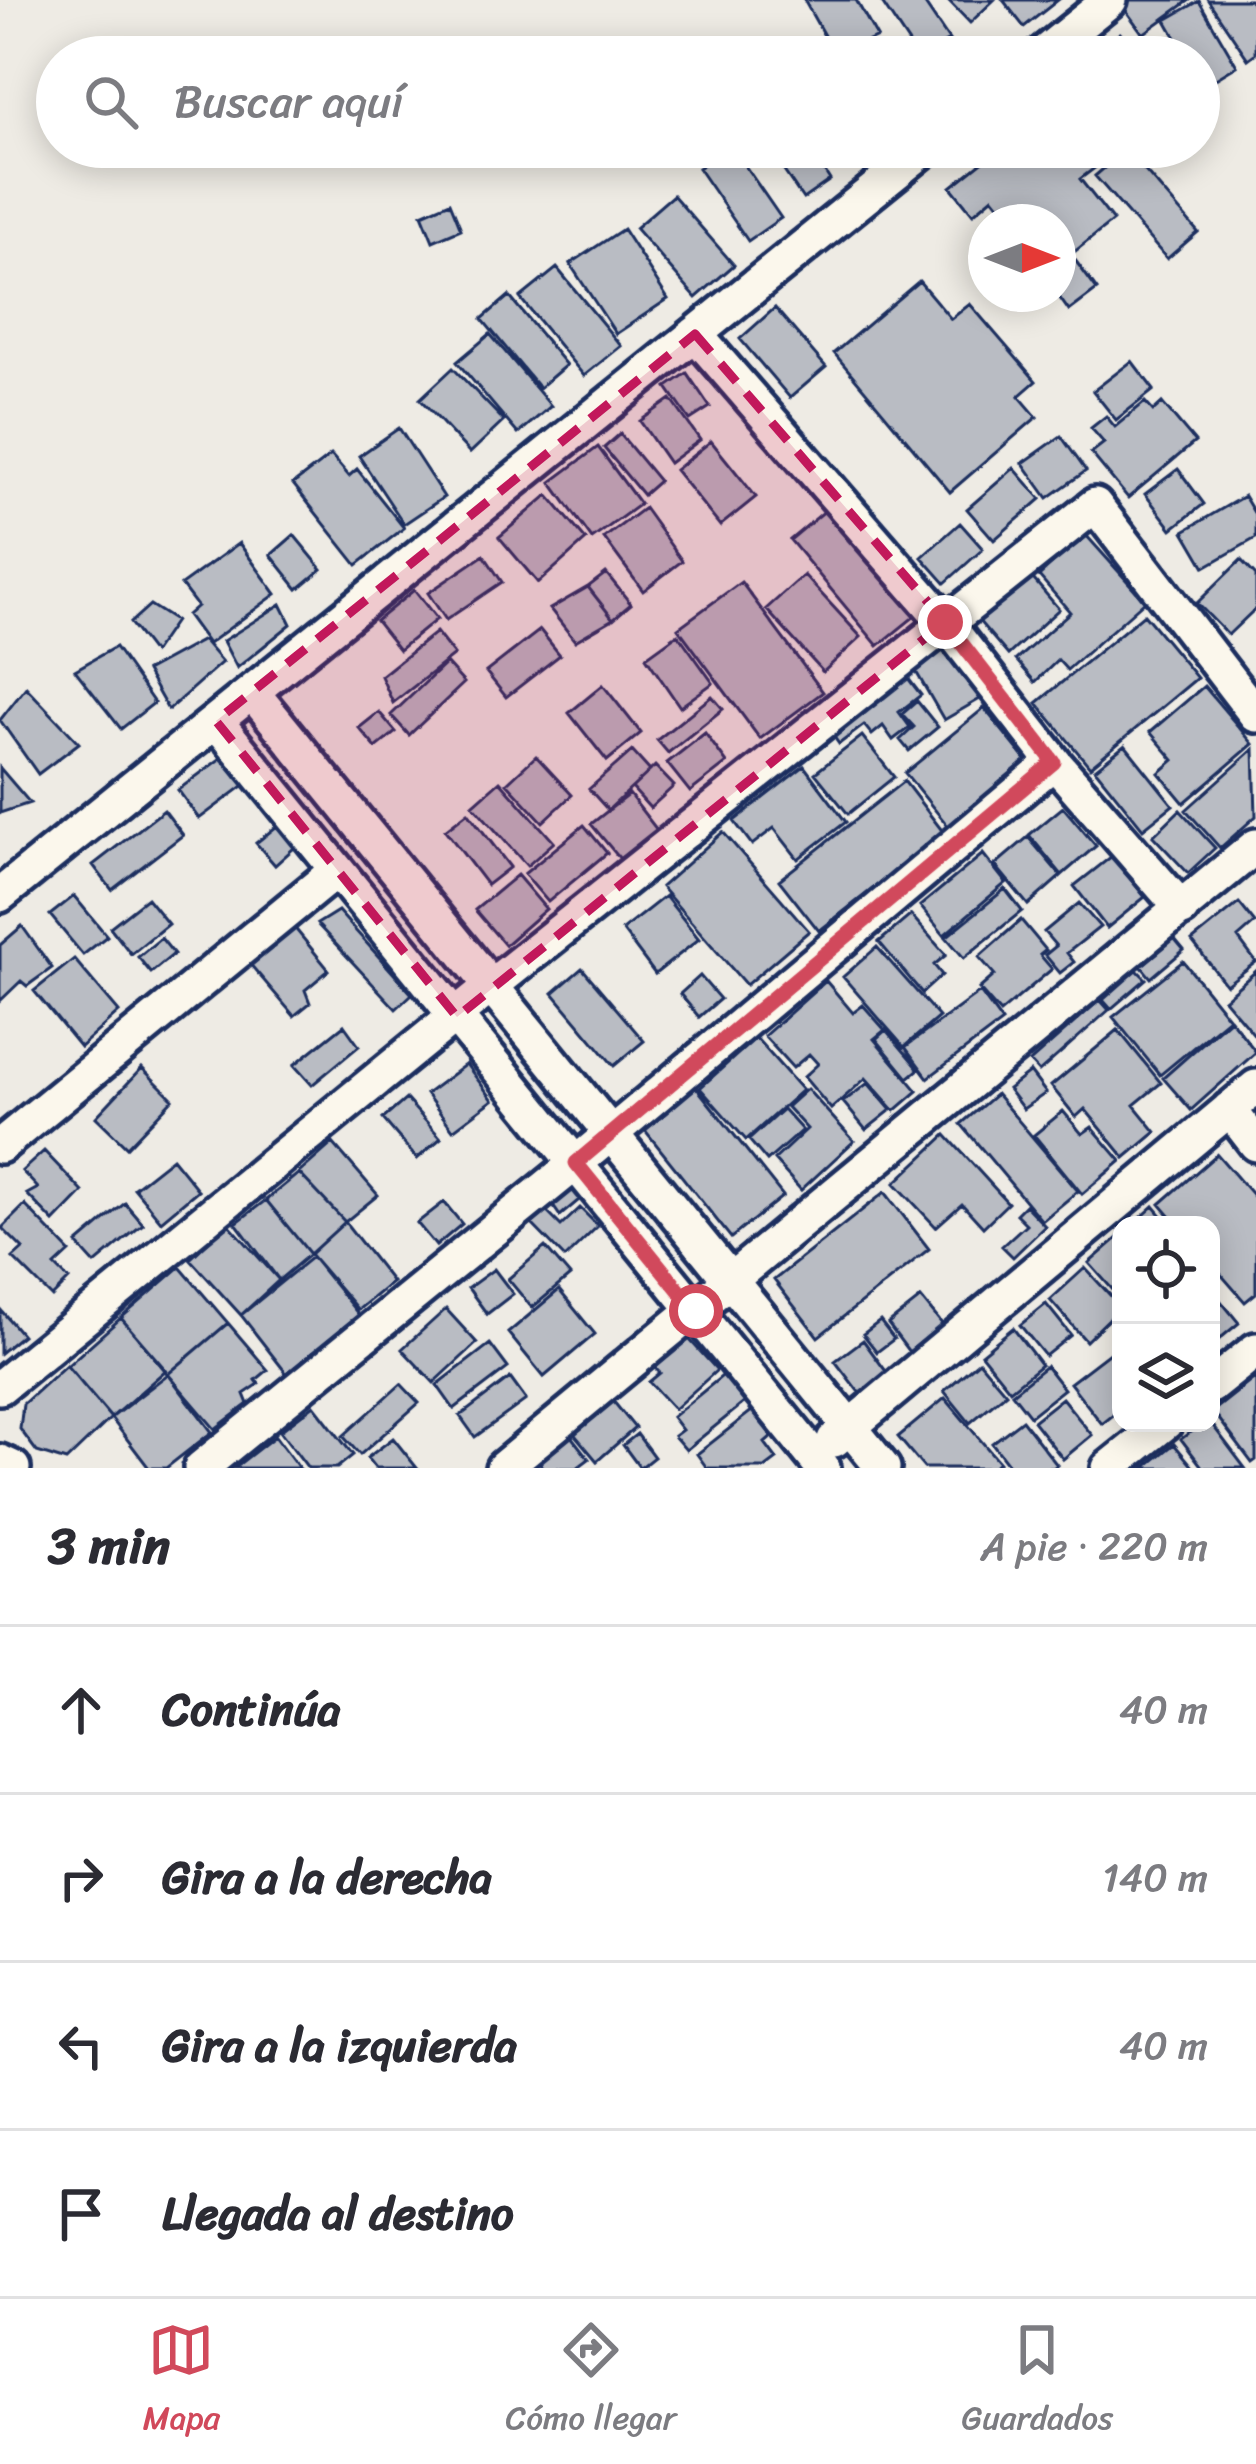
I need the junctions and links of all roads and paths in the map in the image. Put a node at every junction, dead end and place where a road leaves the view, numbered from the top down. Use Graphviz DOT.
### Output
graph roads {
  1 [pos="1110,0"];
  2 [pos="1065,36"];
  3 [pos="901,168"];
  4 [pos="695,334"];
  5 [pos="945,622"];
  6 [pos="251,692"];
  7 [pos="1256,715"];
  8 [pos="216,721"];
  9 [pos="1054,762"];
  10 [pos="1256,846"];
  11 [pos="338,870"];
  12 [pos="0,895"];
  13 [pos="1182,909"];
  14 [pos="491,986"];
  15 [pos="457,1017"];
  16 [pos="1256,1087"];
  17 [pos="1229,1109"];
  18 [pos="609,1131"];
  19 [pos="1256,1144"];
  20 [pos="0,1146"];
  21 [pos="576,1163"];
  22 [pos="731,1282"];
  23 [pos="696,1311"];
  24 [pos="1256,1350"];
  25 [pos="1220,1379"];
  26 [pos="0,1387"];
  27 [pos="849,1426"];
  28 [pos="1154,1432"];
  29 [pos="0,1462"];
  30 [pos="812,1464"];
  31 [pos="13,1468"];
  32 [pos="201,1468"];
  33 [pos="503,1468"];
  34 [pos="883,1468"];
  35 [pos="1109,1468"];
  1 -- 2 [label="street"];
  3 -- 4 [label="street"];
  4 -- 5 [label="street"];
  4 -- 6 [label="street"];
  5 -- 7 [label="street"];
  5 -- 9 [label="street"];
  5 -- 14 [label="street"];
  6 -- 8 [label="street"];
  6 -- 14 [label="street"];
  8 -- 11 [label="street"];
  8 -- 12 [label="street"];
  9 -- 13 [label="street"];
  9 -- 18 [label="street"];
  10 -- 13 [label="street"];
  11 -- 15 [label="street"];
  11 -- 20 [label="street"];
  13 -- 22 [label="street"];
  14 -- 15 [label="street"];
  14 -- 18 [label="street"];
  15 -- 21 [label="street"];
  15 -- 26 [label="street"];
  16 -- 17 [label="street"];
  17 -- 19 [label="street"];
  17 -- 27 [label="street"];
  18 -- 21 [label="street"];
  18 -- 22 [label="street"];
  21 -- 23 [label="street"];
  21 -- 32 [label="street"];
  22 -- 23 [label="street"];
  22 -- 27 [label="street"];
  23 -- 30 [label="street"];
  23 -- 33 [label="street"];
  24 -- 25 [label="street"];
  27 -- 30 [label="street"];
  27 -- 34 [label="street"];
  28 -- 35 [label="street"];
  29 -- 31 [label="street"];
}
